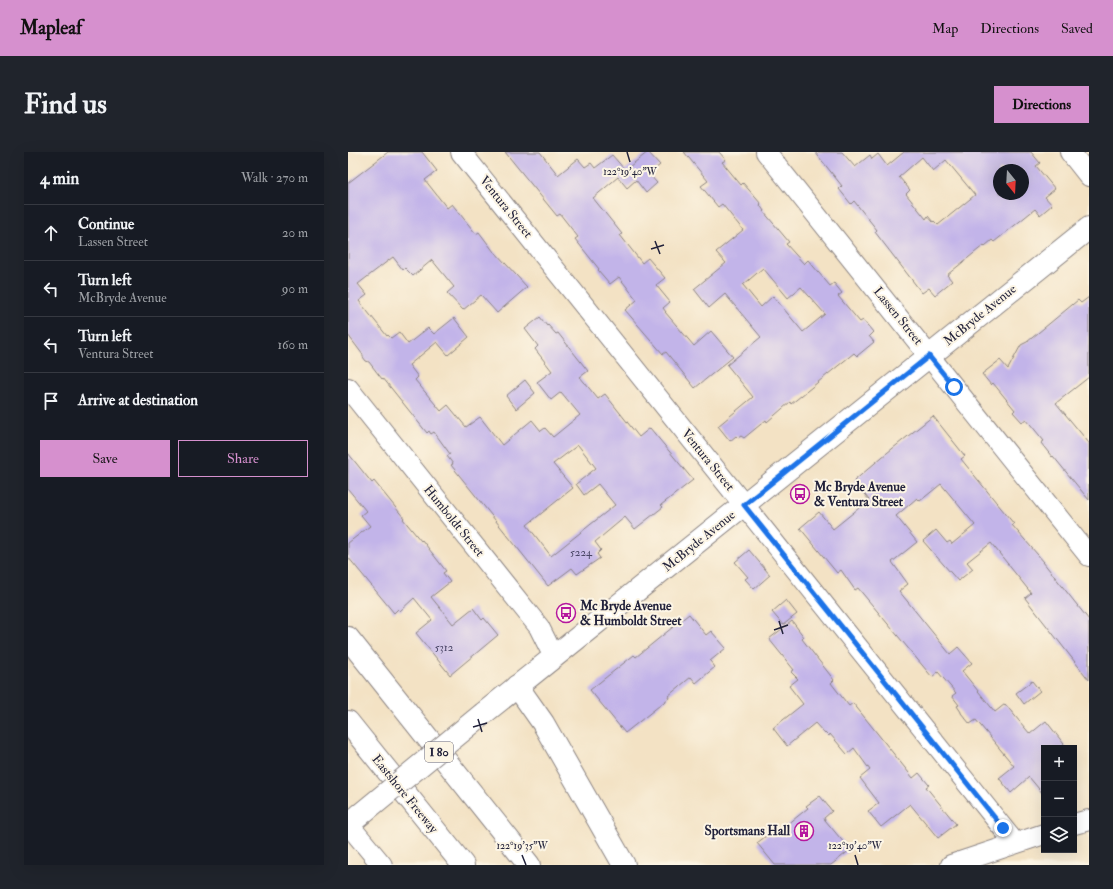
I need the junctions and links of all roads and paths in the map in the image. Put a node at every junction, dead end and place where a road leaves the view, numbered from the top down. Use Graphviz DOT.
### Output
graph roads {
  1 [pos="461,152"];
  2 [pos="766,152"];
  3 [pos="1070,152"];
  4 [pos="1089,176"];
  5 [pos="1089,228"];
  6 [pos="929,356"];
  7 [pos="348,388"];
  8 [pos="744,505"];
  9 [pos="1089,556"];
  10 [pos="348,638"];
  11 [pos="554,657"];
  12 [pos="517,686"];
  13 [pos="348,722"];
  14 [pos="1089,820"];
  15 [pos="351,822"];
  16 [pos="1077,823"];
  17 [pos="1041,835"];
  18 [pos="1015,843"];
  19 [pos="382,865"];
  20 [pos="463,865"];
  21 [pos="529,865"];
  22 [pos="624,865"];
  23 [pos="951,865"];
  1 -- 8 [label="street, Ventura Street"];
  2 -- 6 [label="street, Lassen Street"];
  3 -- 4 [label="street"];
  5 -- 6 [label="main road, McBryde Avenue"];
  6 -- 8 [label="main road, McBryde Avenue"];
  6 -- 9 [label="street, Lassen Street"];
  7 -- 11 [label="street, Humboldt Street"];
  8 -- 11 [label="main road, McBryde Avenue"];
  8 -- 18 [label="street, Ventura Street"];
  10 -- 21 [label="main road, I 80"];
  11 -- 12 [label="main road, McBryde Avenue"];
  12 -- 15 [label="main road, McBryde Avenue, bridge"];
  12 -- 22 [label="main road"];
  13 -- 20 [label="main road, Eastshore Freeway"];
  14 -- 16 [label="street"];
  15 -- 19 [label="street"];
  17 -- 18 [label="street"];
  18 -- 23 [label="street"];
}
